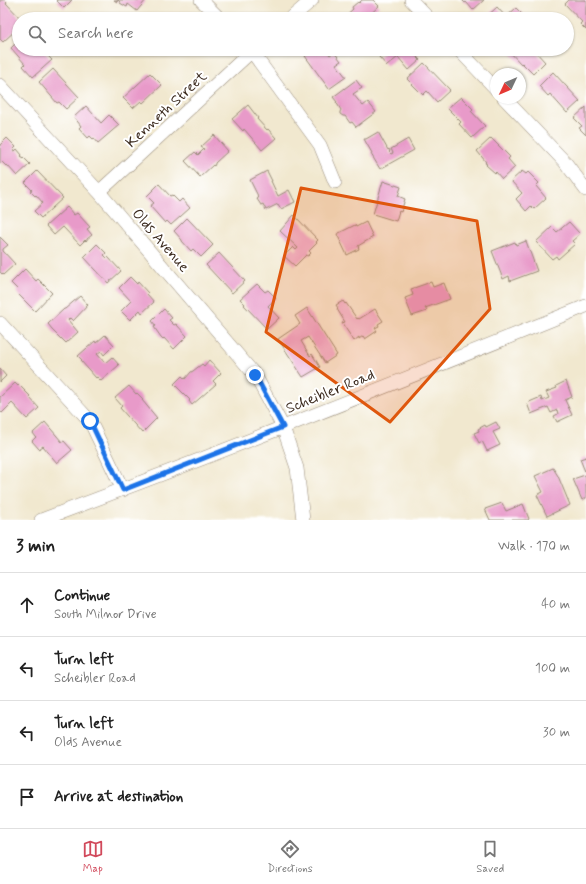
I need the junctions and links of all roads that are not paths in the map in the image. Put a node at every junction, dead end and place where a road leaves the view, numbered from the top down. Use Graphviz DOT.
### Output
graph roads {
  1 [pos="201,0"];
  2 [pos="312,0"];
  3 [pos="411,0"];
  4 [pos="213,12"];
  5 [pos="298,12"];
  6 [pos="423,12"];
  7 [pos="246,56"];
  8 [pos="256,56"];
  9 [pos="465,56"];
  10 [pos="490,83"];
  11 [pos="0,85"];
  12 [pos="510,104"];
  13 [pos="335,182"];
  14 [pos="586,190"];
  15 [pos="99,192"];
  16 [pos="586,306"];
  17 [pos="0,323"];
  18 [pos="283,427"];
  19 [pos="123,490"];
  20 [pos="41,520"];
  21 [pos="303,520"];
  1 -- 4 [label="street"];
  2 -- 5 [label="street"];
  3 -- 6 [label="street"];
  7 -- 15 [label="street, Kenneth Street"];
  8 -- 13 [label="street"];
  9 -- 10 [label="street"];
  11 -- 15 [label="street, Olds Avenue"];
  12 -- 14 [label="street"];
  15 -- 18 [label="street, Olds Avenue"];
  16 -- 18 [label="street, Scheibler Road"];
  17 -- 19 [label="street"];
  18 -- 19 [label="street, Scheibler Road"];
  18 -- 21 [label="street, Olds Avenue"];
  19 -- 20 [label="street, Scheibler Road"];
}
